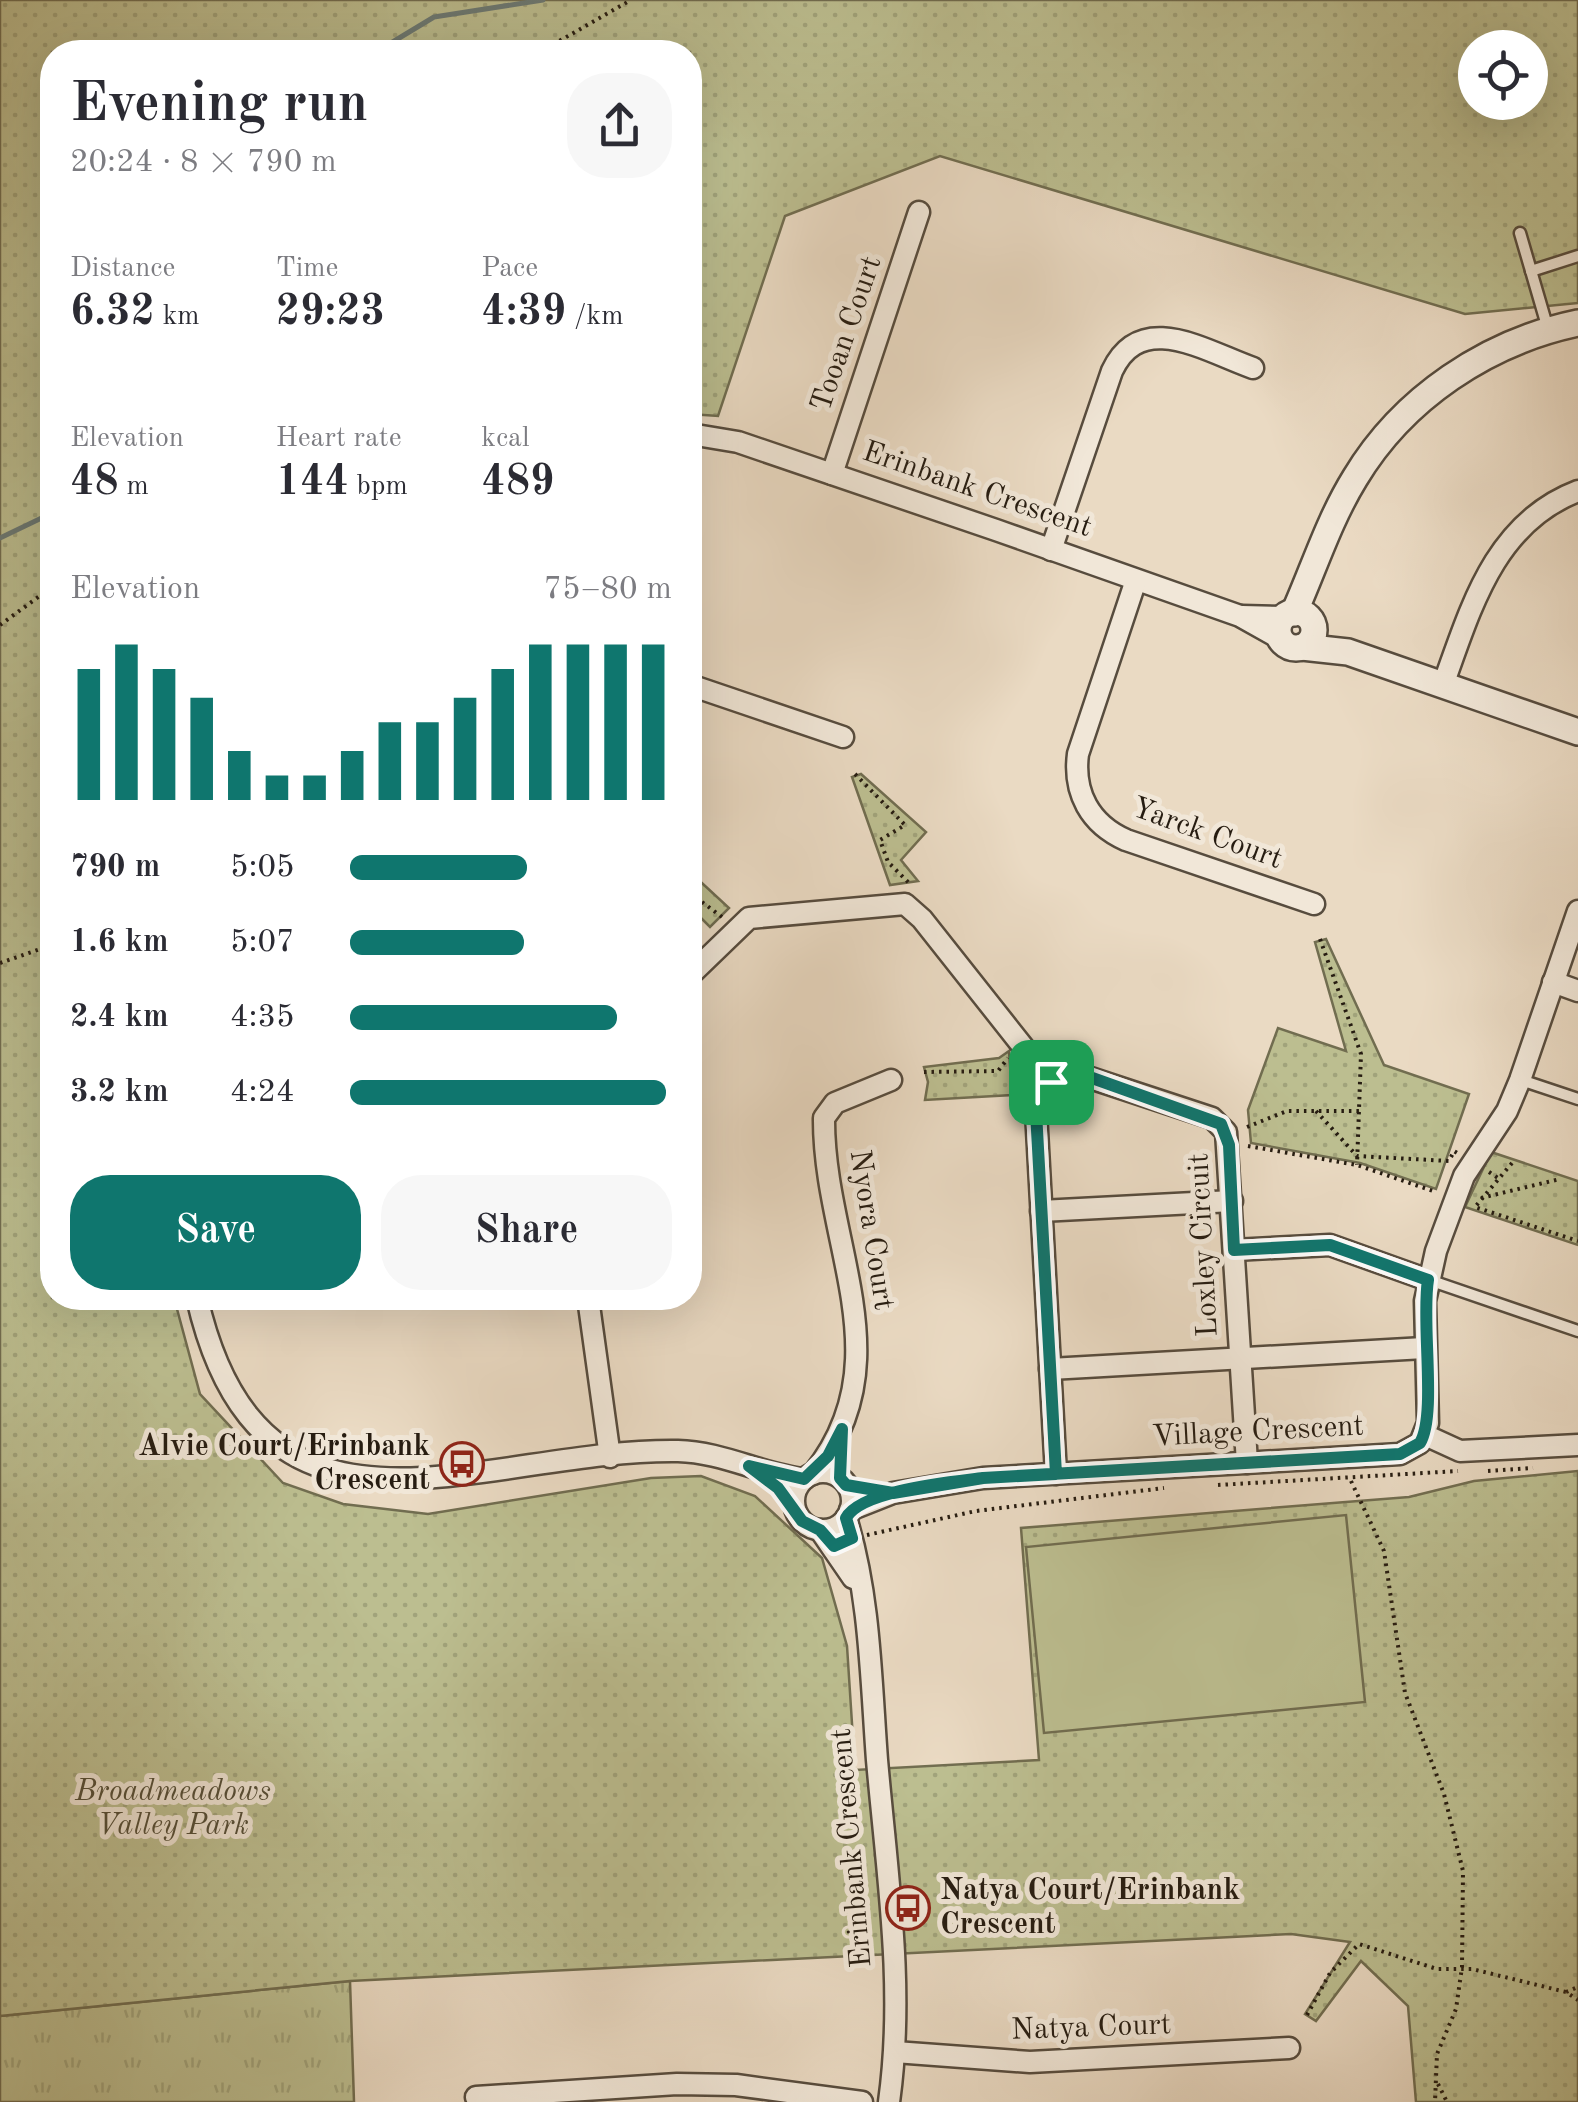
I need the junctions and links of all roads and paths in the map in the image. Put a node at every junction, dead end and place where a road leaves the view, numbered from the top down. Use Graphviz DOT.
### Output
graph roads {
  1 [pos="631,0"];
  2 [pos="561,40"];
  3 [pos="919,212"];
  4 [pos="1520,233"];
  5 [pos="1578,256"];
  6 [pos="1532,271"];
  7 [pos="1578,323"];
  8 [pos="1549,330"];
  9 [pos="1254,368"];
  10 [pos="702,436"];
  11 [pos="832,474"];
  12 [pos="1578,491"];
  13 [pos="1051,550"];
  14 [pos="1136,580"];
  15 [pos="40,596"];
  16 [pos="0,625"];
  17 [pos="1298,628"];
  18 [pos="1443,685"];
  19 [pos="702,689"];
  20 [pos="1578,732"];
  21 [pos="843,738"];
  22 [pos="855,774"];
  23 [pos="702,900"];
  24 [pos="905,904"];
  25 [pos="1314,904"];
  26 [pos="1578,911"];
  27 [pos="740,924"];
  28 [pos="1320,939"];
  29 [pos="40,949"];
  30 [pos="0,963"];
  31 [pos="702,963"];
  32 [pos="1553,982"];
  33 [pos="1578,991"];
  34 [pos="1022,1046"];
  35 [pos="924,1072"];
  36 [pos="890,1080"];
  37 [pos="1520,1080"];
  38 [pos="1051,1082"];
  39 [pos="1578,1099"];
  40 [pos="1359,1110"];
  41 [pos="1316,1111"];
  42 [pos="1247,1127"];
  43 [pos="1248,1146"];
  44 [pos="1357,1156"];
  45 [pos="1472,1163"];
  46 [pos="1512,1163"];
  47 [pos="1356,1164"];
  48 [pos="1498,1178"];
  49 [pos="1560,1179"];
  50 [pos="1436,1192"];
  51 [pos="1481,1198"];
  52 [pos="1232,1201"];
  53 [pos="1041,1211"];
  54 [pos="1578,1242"];
  55 [pos="1234,1250"];
  56 [pos="1428,1280"];
  57 [pos="200,1310"];
  58 [pos="590,1310"];
  59 [pos="1578,1331"];
  60 [pos="1424,1348"];
  61 [pos="1240,1359"];
  62 [pos="1050,1369"];
  63 [pos="842,1429"];
  64 [pos="1425,1436"];
  65 [pos="1578,1445"];
  66 [pos="610,1456"];
  67 [pos="1247,1463"];
  68 [pos="749,1466"];
  69 [pos="1544,1468"];
  70 [pos="1464,1470"];
  71 [pos="1479,1470"];
  72 [pos="1056,1474"];
  73 [pos="808,1477"];
  74 [pos="1351,1480"];
  75 [pos="843,1482"];
  76 [pos="1180,1486"];
  77 [pos="1209,1486"];
  78 [pos="893,1493"];
  79 [pos="794,1505"];
  80 [pos="849,1522"];
  81 [pos="820,1530"];
  82 [pos="859,1589"];
  83 [pos="1462,1967"];
  84 [pos="1578,1986"];
  85 [pos="1566,1992"];
  86 [pos="1578,2000"];
  87 [pos="1307,2015"];
  88 [pos="1289,2048"];
  89 [pos="895,2052"];
  90 [pos="1438,2084"];
  91 [pos="476,2097"];
  92 [pos="862,2102"];
  93 [pos="889,2102"];
  94 [pos="1435,2102"];
  95 [pos="1447,2102"];
  1 -- 2 [label="path"];
  3 -- 11 [label="street, Tooan Court"];
  4 -- 6 [label="lane"];
  5 -- 6 [label="lane"];
  6 -- 8 [label="lane"];
  7 -- 8 [label="street"];
  8 -- 17 [label="street"];
  9 -- 13 [label="street"];
  10 -- 11 [label="street, Erinbank Crescent"];
  11 -- 13 [label="street, Erinbank Crescent"];
  12 -- 18 [label="street"];
  13 -- 14 [label="street, Erinbank Crescent"];
  14 -- 17 [label="street, Erinbank Crescent"];
  14 -- 25 [label="street, Yarck Court"];
  15 -- 16 [label="path"];
  17 -- 18 [label="street, Erinbank Crescent"];
  18 -- 20 [label="street, Erinbank Crescent"];
  19 -- 21 [label="street"];
  22 -- 24 [label="path"];
  23 -- 27 [label="path"];
  24 -- 27 [label="street"];
  24 -- 34 [label="street"];
  26 -- 32 [label="street"];
  27 -- 31 [label="street"];
  28 -- 40 [label="path"];
  29 -- 30 [label="path"];
  32 -- 33 [label="street"];
  32 -- 37 [label="street"];
  34 -- 35 [label="path"];
  34 -- 38 [label="street"];
  36 -- 63 [label="street, Nyora Court"];
  37 -- 39 [label="lane"];
  37 -- 45 [label="street"];
  38 -- 52 [label="street, Loxley Circuit"];
  38 -- 53 [label="street"];
  40 -- 41 [label="path"];
  40 -- 44 [label="path"];
  41 -- 42 [label="path"];
  41 -- 44 [label="path"];
  43 -- 47 [label="path"];
  44 -- 45 [label="path"];
  44 -- 47 [label="path"];
  45 -- 48 [label="path"];
  45 -- 56 [label="street"];
  46 -- 48 [label="path"];
  47 -- 50 [label="path"];
  48 -- 51 [label="path"];
  49 -- 51 [label="path"];
  51 -- 54 [label="path"];
  52 -- 53 [label="street"];
  52 -- 55 [label="street, Loxley Circuit"];
  53 -- 62 [label="street"];
  55 -- 56 [label="street"];
  55 -- 61 [label="street, Loxley Circuit"];
  56 -- 59 [label="lane"];
  56 -- 60 [label="street"];
  57 -- 66 [label="street"];
  58 -- 66 [label="street"];
  60 -- 61 [label="street"];
  60 -- 64 [label="street"];
  61 -- 62 [label="street"];
  61 -- 67 [label="street, Loxley Circuit"];
  62 -- 72 [label="street"];
  63 -- 73 [label="street, Nyora Court"];
  63 -- 75 [label="street, Nyora Court"];
  64 -- 65 [label="street"];
  64 -- 67 [label="street, Village Crescent"];
  66 -- 68 [label="street"];
  67 -- 72 [label="street, Village Crescent"];
  68 -- 73 [label="street"];
  68 -- 79 [label="street"];
  69 -- 71 [label="path"];
  70 -- 74 [label="path"];
  72 -- 78 [label="street, Village Crescent"];
  73 -- 75 [label="street"];
  73 -- 79 [label="street"];
  74 -- 77 [label="path"];
  74 -- 83 [label="path"];
  75 -- 78 [label="street, Village Crescent"];
  75 -- 80 [label="street"];
  76 -- 80 [label="path"];
  78 -- 80 [label="street, Village Crescent"];
  79 -- 81 [label="street"];
  80 -- 81 [label="street"];
  80 -- 82 [label="street, Erinbank Crescent"];
  81 -- 82 [label="street, Erinbank Crescent"];
  82 -- 89 [label="street, Erinbank Crescent"];
  83 -- 85 [label="path"];
  83 -- 87 [label="path"];
  83 -- 90 [label="path"];
  84 -- 85 [label="path"];
  85 -- 86 [label="path"];
  88 -- 89 [label="street, Natya Court"];
  89 -- 93 [label="street, Erinbank Crescent"];
  90 -- 94 [label="path"];
  90 -- 95 [label="path"];
  91 -- 92 [label="street"];
}
